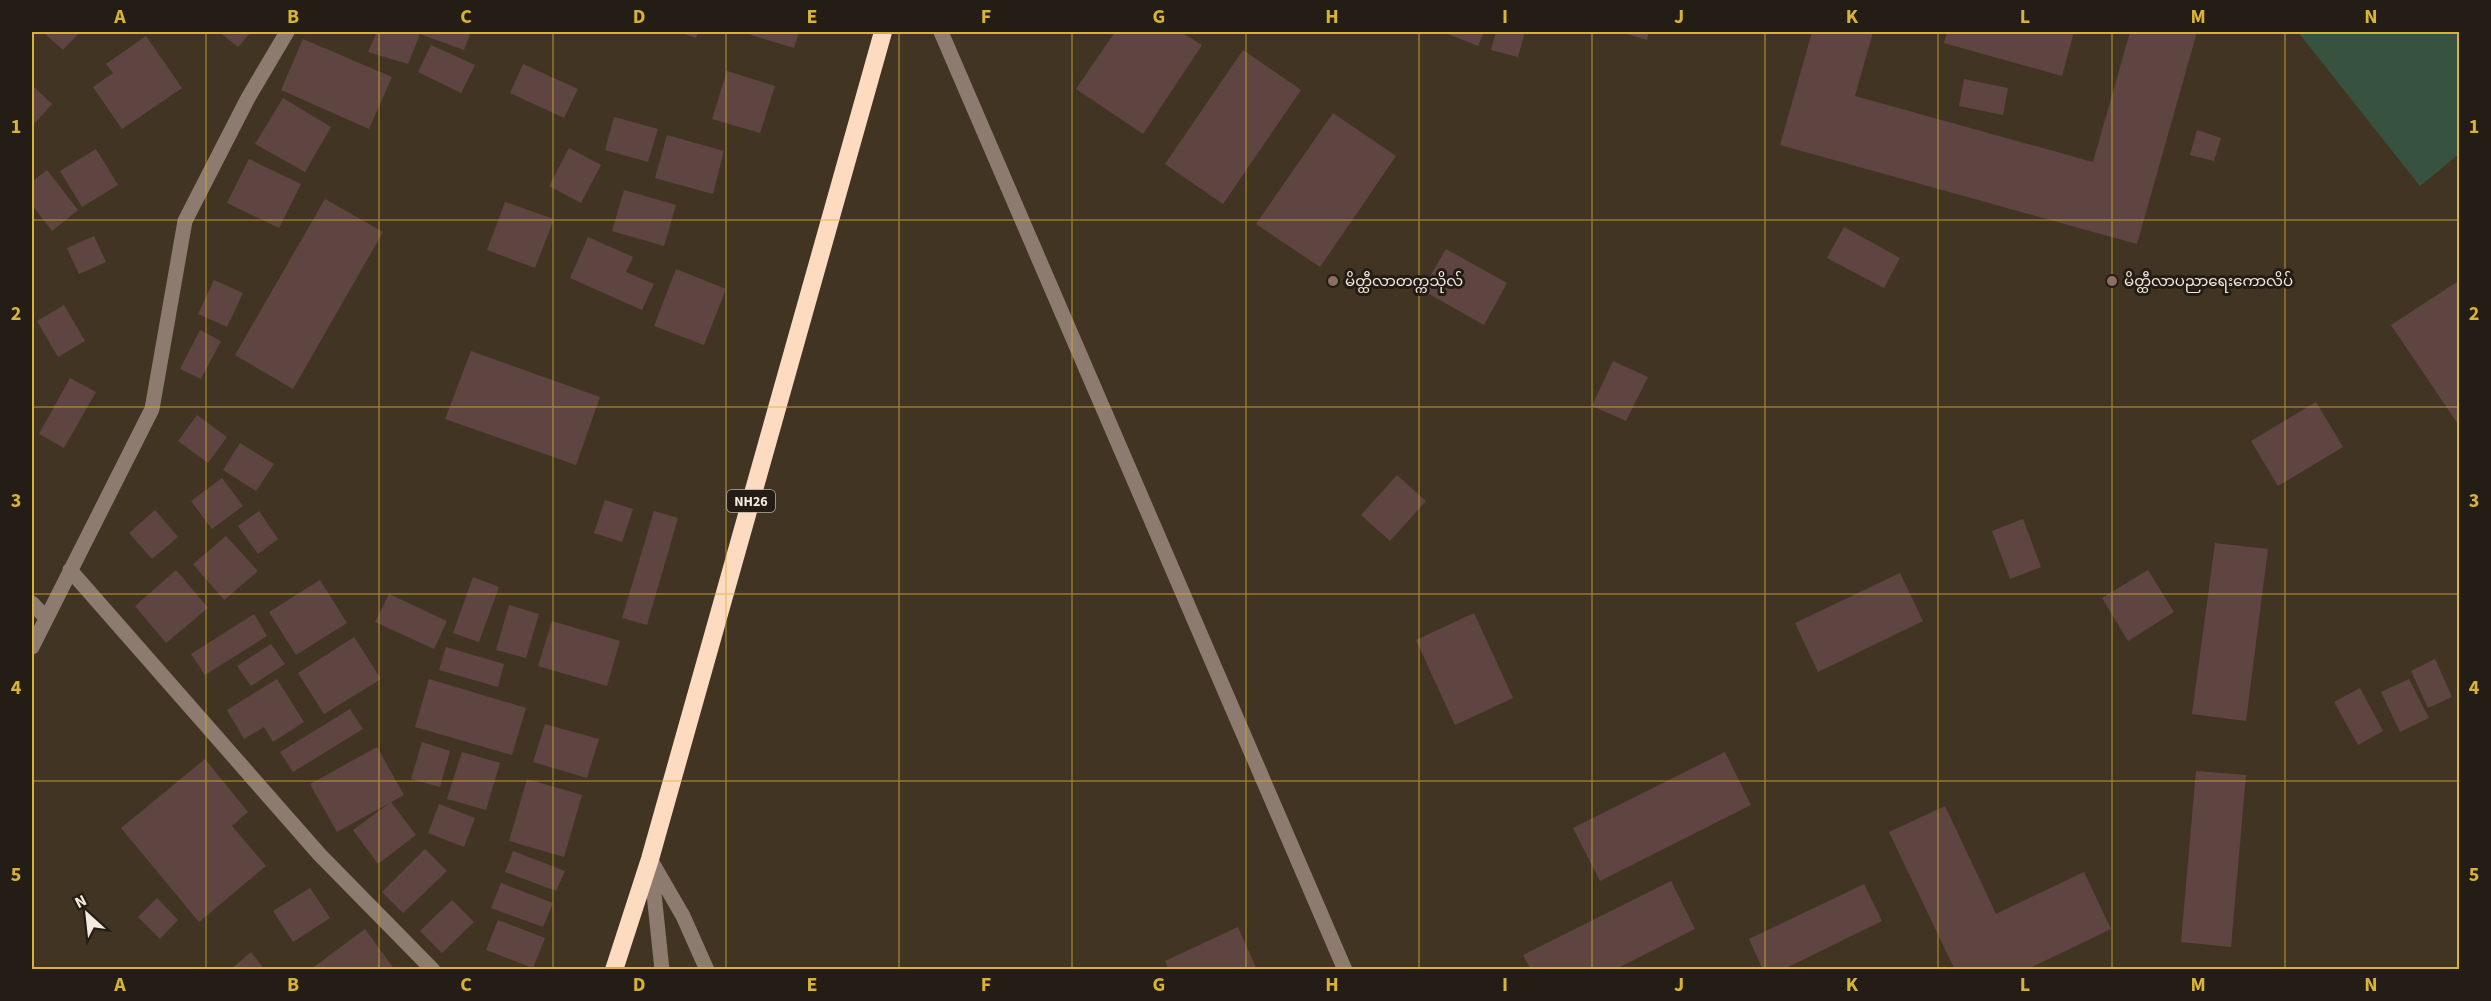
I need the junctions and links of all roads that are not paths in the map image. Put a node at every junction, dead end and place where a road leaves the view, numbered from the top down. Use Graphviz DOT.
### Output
graph roads {
  1 [pos="287,32"];
  2 [pos="883,32"];
  3 [pos="941,32"];
  4 [pos="70,570"];
  5 [pos="32,603"];
  6 [pos="46,618"];
  7 [pos="32,647"];
  8 [pos="650,859"];
  9 [pos="433,969"];
  10 [pos="614,969"];
  11 [pos="662,969"];
  12 [pos="707,969"];
  13 [pos="1345,969"];
  1 -- 4 [label="street"];
  2 -- 8 [label="highway, NH26"];
  3 -- 13 [label="street"];
  4 -- 6 [label="street"];
  4 -- 9 [label="street"];
  5 -- 6 [label="street"];
  6 -- 7 [label="street"];
  8 -- 10 [label="highway, NH26"];
  8 -- 11 [label="street"];
  8 -- 12 [label="street"];
}
